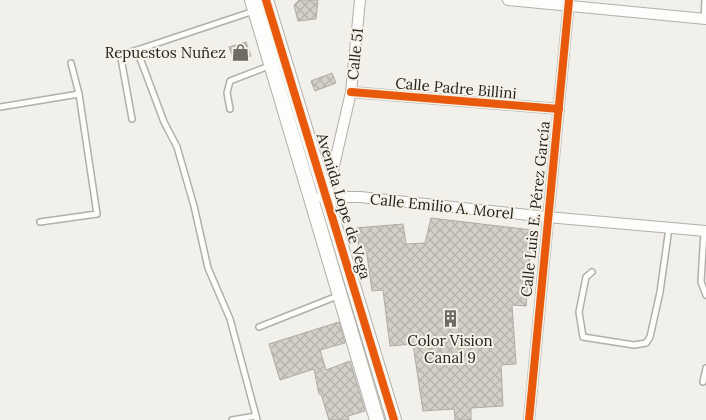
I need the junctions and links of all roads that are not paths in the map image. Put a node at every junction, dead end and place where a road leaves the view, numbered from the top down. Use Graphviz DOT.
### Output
graph roads {
  1 [pos="266,0"];
  2 [pos="360,0"];
  3 [pos="508,0"];
  4 [pos="705,0"];
  5 [pos="569,3"];
  6 [pos="254,5"];
  7 [pos="705,19"];
  8 [pos="137,50"];
  9 [pos="71,63"];
  10 [pos="272,65"];
  11 [pos="351,92"];
  12 [pos="78,94"];
  13 [pos="0,107"];
  14 [pos="230,109"];
  15 [pos="559,109"];
  16 [pos="132,119"];
  17 [pos="327,196"];
  18 [pos="312,199"];
  19 [pos="547,217"];
  20 [pos="40,222"];
  21 [pos="669,228"];
  22 [pos="705,231"];
  23 [pos="592,272"];
  24 [pos="341,295"];
  25 [pos="706,295"];
  26 [pos="259,327"];
  27 [pos="706,368"];
  28 [pos="703,382"];
  29 [pos="256,418"];
  30 [pos="232,420"];
  31 [pos="377,420"];
  32 [pos="394,420"];
  33 [pos="529,420"];
  1 -- 17 [label="street, Avenida Lope de Vega"];
  2 -- 11 [label="street, Calle 51"];
  3 -- 5 [label="street"];
  4 -- 7 [label="lane"];
  5 -- 7 [label="street"];
  5 -- 15 [label="street, Calle Luis E. Pérez García"];
  6 -- 8 [label="lane"];
  6 -- 10 [label="street, Avenida Lope de Vega"];
  8 -- 16 [label="lane"];
  8 -- 29 [label="lane"];
  9 -- 12 [label="lane"];
  10 -- 14 [label="lane"];
  10 -- 18 [label="street, Avenida Lope de Vega"];
  11 -- 15 [label="street, Calle Padre Billini"];
  11 -- 17 [label="street, Calle 51"];
  12 -- 13 [label="lane"];
  12 -- 20 [label="lane"];
  15 -- 19 [label="street, Calle Luis E. Pérez García"];
  17 -- 18 [label="street, Calle Emilio A. Morel"];
  17 -- 19 [label="street, Calle Emilio A. Morel"];
  17 -- 32 [label="street, Avenida Lope de Vega"];
  18 -- 24 [label="street, Avenida Lope de Vega"];
  19 -- 21 [label="street, Calle Emilio A. Morel"];
  19 -- 33 [label="street, Calle Luis E. Pérez García"];
  21 -- 22 [label="street, Calle Emilio A. Morel"];
  21 -- 23 [label="lane"];
  22 -- 25 [label="lane"];
  24 -- 26 [label="lane"];
  24 -- 31 [label="street, Avenida Lope de Vega"];
  27 -- 28 [label="lane"];
  29 -- 30 [label="lane"];
}
